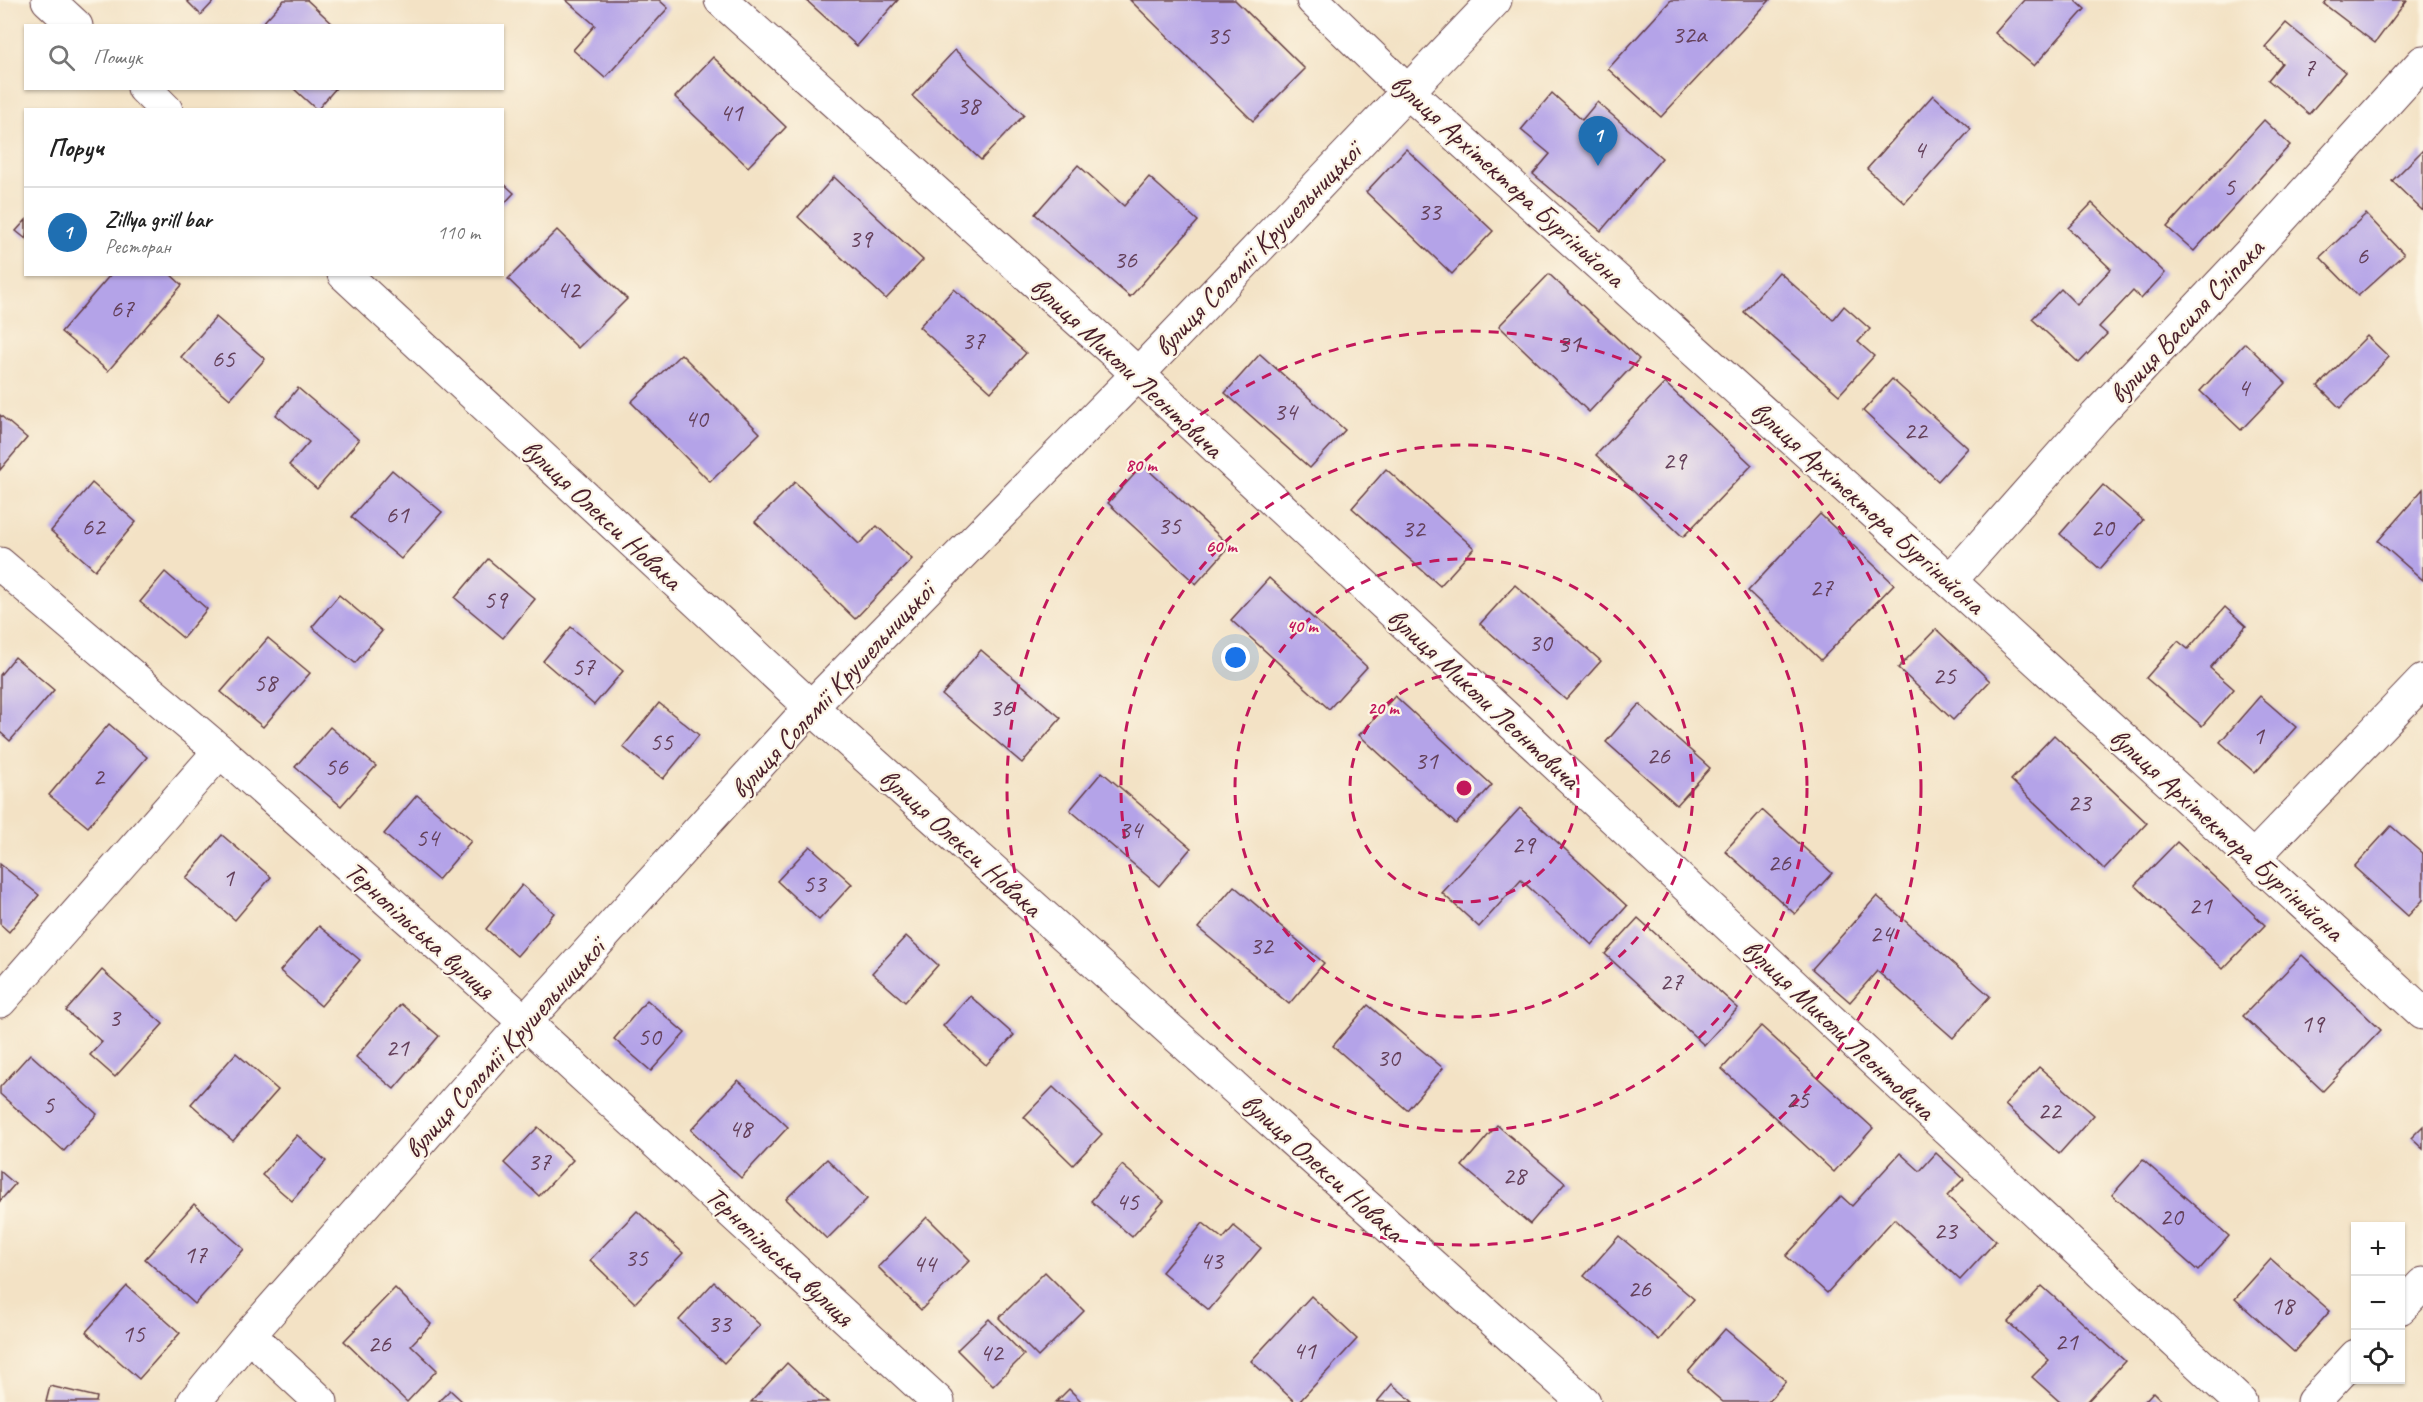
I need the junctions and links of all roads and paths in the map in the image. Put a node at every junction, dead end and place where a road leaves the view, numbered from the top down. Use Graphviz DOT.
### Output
graph roads {
  1 [pos="48,0"];
  2 [pos="721,0"];
  3 [pos="1313,0"];
  4 [pos="1495,0"];
  5 [pos="74,24"];
  6 [pos="2423,62"];
  7 [pos="146,90"];
  8 [pos="1408,92"];
  9 [pos="164,108"];
  10 [pos="346,276"];
  11 [pos="1137,375"];
  12 [pos="0,564"];
  13 [pos="1950,581"];
  14 [pos="2423,681"];
  15 [pos="811,708"];
  16 [pos="220,751"];
  17 [pos="2253,858"];
  18 [pos="0,1001"];
  19 [pos="2423,1013"];
  20 [pos="525,1022"];
  21 [pos="2423,1284"];
  22 [pos="2405,1303"];
  23 [pos="249,1335"];
  24 [pos="2351,1360"];
  25 [pos="194,1402"];
  26 [pos="321,1402"];
  27 [pos="938,1402"];
  28 [pos="1584,1402"];
  29 [pos="2240,1402"];
  30 [pos="2313,1402"];
  1 -- 5 [label="street"];
  2 -- 11 [label="street, вулиця Миколи Леонтовича"];
  3 -- 8 [label="street, вулиця Архітектора Бургіньйона"];
  4 -- 8 [label="street, вулиця Соломії Крушельницької"];
  6 -- 13 [label="street, вулиця Василя Сліпака"];
  7 -- 9 [label="street"];
  8 -- 11 [label="street, вулиця Соломії Крушельницької"];
  8 -- 13 [label="street, вулиця Архітектора Бургіньйона"];
  10 -- 15 [label="street, вулиця Олекси Новака"];
  11 -- 15 [label="street, вулиця Соломії Крушельницької"];
  11 -- 29 [label="street, вулиця Миколи Леонтовича"];
  12 -- 16 [label="street, Тернопільська вулиця"];
  13 -- 17 [label="street, вулиця Архітектора Бургіньйона"];
  14 -- 17 [label="street"];
  15 -- 20 [label="street, вулиця Соломії Крушельницької"];
  15 -- 28 [label="street, вулиця Олекси Новака"];
  16 -- 18 [label="street"];
  16 -- 20 [label="street, Тернопільська вулиця"];
  17 -- 19 [label="street, вулиця Архітектора Бургіньйона"];
  20 -- 23 [label="street, вулиця Соломії Крушельницької"];
  20 -- 27 [label="street, Тернопільська вулиця"];
  21 -- 22 [label="street"];
  23 -- 25 [label="street, вулиця Соломії Крушельницької"];
  23 -- 26 [label="street"];
  24 -- 30 [label="street"];
}
